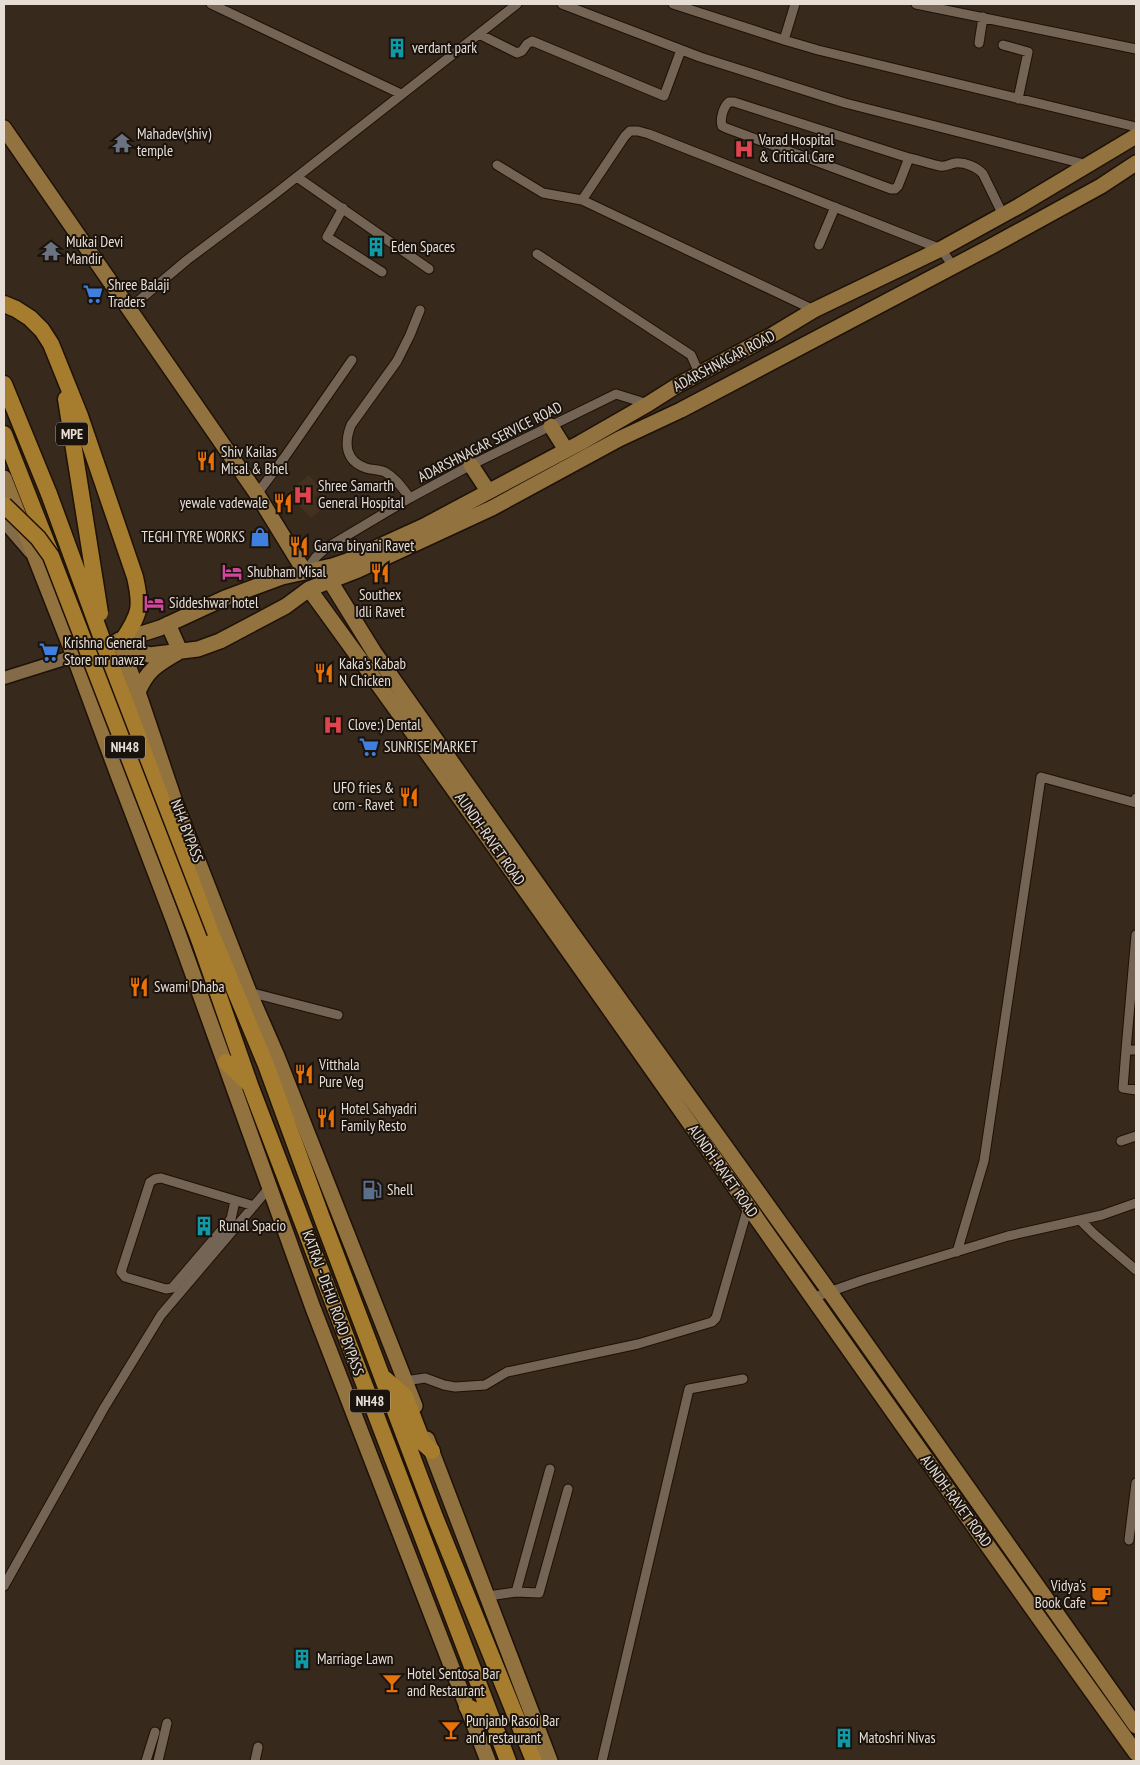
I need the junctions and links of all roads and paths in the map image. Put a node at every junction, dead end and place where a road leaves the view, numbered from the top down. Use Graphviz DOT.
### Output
graph roads {
  1 [pos="211,4"];
  2 [pos="517,4"];
  3 [pos="562,4"];
  4 [pos="673,4"];
  5 [pos="795,4"];
  6 [pos="916,4"];
  7 [pos="940,6"];
  8 [pos="983,17"];
  9 [pos="479,34"];
  10 [pos="784,40"];
  11 [pos="979,43"];
  12 [pos="1004,46"];
  13 [pos="1136,49"];
  14 [pos="681,50"];
  15 [pos="401,94"];
  16 [pos="1018,99"];
  17 [pos="1136,127"];
  18 [pos="4,128"];
  19 [pos="1136,136"];
  20 [pos="909,158"];
  21 [pos="1136,163"];
  22 [pos="497,165"];
  23 [pos="1089,165"];
  24 [pos="297,177"];
  25 [pos="582,200"];
  26 [pos="835,207"];
  27 [pos="342,208"];
  28 [pos="1003,215"];
  29 [pos="819,245"];
  30 [pos="941,249"];
  31 [pos="537,254"];
  32 [pos="953,266"];
  33 [pos="429,269"];
  34 [pos="382,272"];
  35 [pos="4,304"];
  36 [pos="130,308"];
  37 [pos="420,310"];
  38 [pos="814,310"];
  39 [pos="352,360"];
  40 [pos="58,363"];
  41 [pos="699,373"];
  42 [pos="4,384"];
  43 [pos="648,404"];
  44 [pos="551,426"];
  45 [pos="4,434"];
  46 [pos="566,450"];
  47 [pos="471,465"];
  48 [pos="4,478"];
  49 [pos="488,491"];
  50 [pos="257,494"];
  51 [pos="410,498"];
  52 [pos="4,505"];
  53 [pos="4,522"];
  54 [pos="51,556"];
  55 [pos="35,558"];
  56 [pos="305,572"];
  57 [pos="330,581"];
  58 [pos="309,589"];
  59 [pos="168,624"];
  60 [pos="116,642"];
  61 [pos="180,651"];
  62 [pos="74,656"];
  63 [pos="4,678"];
  64 [pos="138,692"];
  65 [pos="1136,798"];
  66 [pos="1136,935"];
  67 [pos="205,936"];
  68 [pos="1135,956"];
  69 [pos="249,992"];
  70 [pos="1133,1001"];
  71 [pos="338,1015"];
  72 [pos="259,1026"];
  73 [pos="1126,1050"];
  74 [pos="1136,1050"];
  75 [pos="226,1062"];
  76 [pos="250,1085"];
  77 [pos="1136,1090"];
  78 [pos="1136,1136"];
  79 [pos="1121,1141"];
  80 [pos="269,1188"];
  81 [pos="235,1201"];
  82 [pos="1136,1203"];
  83 [pos="254,1206"];
  84 [pos="748,1207"];
  85 [pos="1080,1220"];
  86 [pos="957,1252"];
  87 [pos="1136,1270"];
  88 [pos="829,1291"];
  89 [pos="812,1298"];
  90 [pos="382,1376"];
  91 [pos="742,1380"];
  92 [pos="405,1382"];
  93 [pos="432,1451"];
  94 [pos="550,1470"];
  95 [pos="1136,1483"];
  96 [pos="568,1489"];
  97 [pos="1129,1540"];
  98 [pos="4,1586"];
  99 [pos="516,1592"];
  100 [pos="488,1596"];
  101 [pos="467,1707"];
  102 [pos="167,1723"];
  103 [pos="494,1725"];
  104 [pos="1136,1726"];
  105 [pos="155,1732"];
  106 [pos="258,1747"];
  107 [pos="1136,1752"];
  108 [pos="146,1761"];
  109 [pos="158,1761"];
  110 [pos="255,1761"];
  111 [pos="488,1761"];
  112 [pos="508,1761"];
  113 [pos="534,1761"];
  114 [pos="550,1761"];
  115 [pos="602,1761"];
  1 -- 15 [label="street"];
  2 -- 9 [label="street"];
  3 -- 14 [label="street"];
  4 -- 10 [label="street"];
  5 -- 10 [label="street"];
  6 -- 7 [label="street"];
  7 -- 8 [label="street"];
  8 -- 11 [label="street"];
  8 -- 13 [label="street"];
  9 -- 14 [label="street"];
  9 -- 15 [label="street"];
  10 -- 16 [label="street"];
  12 -- 16 [label="street"];
  14 -- 23 [label="street"];
  15 -- 24 [label="street"];
  16 -- 17 [label="street"];
  18 -- 36 [label="main road"];
  19 -- 23 [label="main road, ADARSHNAGAR ROAD"];
  20 -- 20 [label="street"];
  20 -- 28 [label="street"];
  21 -- 32 [label="main road, ADARSHNAGAR ROAD"];
  22 -- 25 [label="street"];
  23 -- 28 [label="main road, ADARSHNAGAR ROAD"];
  24 -- 27 [label="street"];
  24 -- 36 [label="street"];
  25 -- 26 [label="street"];
  25 -- 38 [label="street"];
  26 -- 29 [label="street"];
  26 -- 30 [label="street"];
  27 -- 33 [label="street"];
  27 -- 34 [label="street"];
  28 -- 30 [label="main road, ADARSHNAGAR ROAD"];
  30 -- 32 [label="street"];
  30 -- 38 [label="main road, ADARSHNAGAR ROAD"];
  31 -- 41 [label="street"];
  32 -- 57 [label="main road, ADARSHNAGAR ROAD"];
  35 -- 40 [label="highway, MPE"];
  36 -- 50 [label="main road"];
  37 -- 51 [label="street"];
  38 -- 41 [label="main road, ADARSHNAGAR ROAD"];
  39 -- 50 [label="street"];
  40 -- 60 [label="highway, MPE, bridge"];
  40 -- 60 [label="highway"];
  41 -- 43 [label="main road, ADARSHNAGAR ROAD"];
  42 -- 60 [label="highway, NH48, bridge"];
  43 -- 44 [label="street, ADARSHNAGAR SERVICE ROAD"];
  43 -- 46 [label="main road, ADARSHNAGAR ROAD"];
  44 -- 46 [label="main road"];
  44 -- 47 [label="street, ADARSHNAGAR SERVICE ROAD"];
  45 -- 54 [label="highway, NH48, bridge"];
  46 -- 49 [label="main road, ADARSHNAGAR ROAD"];
  47 -- 49 [label="main road"];
  47 -- 51 [label="street, ADARSHNAGAR SERVICE ROAD"];
  48 -- 55 [label="main road"];
  49 -- 56 [label="main road, ADARSHNAGAR ROAD"];
  50 -- 56 [label="main road"];
  51 -- 56 [label="street, ADARSHNAGAR SERVICE ROAD"];
  52 -- 54 [label="highway, bridge"];
  53 -- 55 [label="main road"];
  54 -- 67 [label="highway, NH48, bridge"];
  55 -- 62 [label="main road"];
  56 -- 59 [label="main road, ADARSHNAGAR ROAD"];
  57 -- 58 [label="main road, ADARSHNAGAR ROAD"];
  57 -- 88 [label="main road, AUNDH-RAVET ROAD"];
  58 -- 61 [label="main road"];
  58 -- 84 [label="main road, AUNDH-RAVET ROAD"];
  59 -- 60 [label="main road, ADARSHNAGAR ROAD"];
  59 -- 61 [label="main road"];
  60 -- 61 [label="main road"];
  60 -- 62 [label="main road, ADARSHNAGAR ROAD"];
  60 -- 64 [label="main road, NH4 BYPASS"];
  60 -- 67 [label="highway, NH48"];
  61 -- 64 [label="main road"];
  62 -- 63 [label="main road"];
  62 -- 75 [label="main road"];
  64 -- 69 [label="main road, NH4 BYPASS"];
  65 -- 86 [label="street"];
  66 -- 68 [label="street"];
  67 -- 72 [label="highway, NH48"];
  67 -- 76 [label="highway, NH48"];
  68 -- 70 [label="street"];
  69 -- 71 [label="street"];
  69 -- 72 [label="main road, NH4 BYPASS"];
  70 -- 73 [label="street"];
  72 -- 90 [label="highway, KATRAJ - DEHU ROAD BYPASS / NH48"];
  72 -- 92 [label="main road, NH4 BYPASS"];
  73 -- 74 [label="street"];
  73 -- 77 [label="street"];
  75 -- 76 [label="highway"];
  75 -- 80 [label="main road"];
  76 -- 103 [label="highway, KATRAJ - DEHU ROAD BYPASS / NH48"];
  78 -- 79 [label="street"];
  80 -- 83 [label="street"];
  80 -- 101 [label="main road"];
  81 -- 81 [label="street"];
  81 -- 83 [label="street"];
  82 -- 85 [label="street"];
  83 -- 98 [label="street"];
  84 -- 89 [label="main road, AUNDH-RAVET ROAD"];
  84 -- 92 [label="street"];
  85 -- 86 [label="street"];
  85 -- 87 [label="street"];
  86 -- 88 [label="street"];
  88 -- 89 [label="street"];
  88 -- 104 [label="main road, AUNDH-RAVET ROAD"];
  89 -- 107 [label="main road, AUNDH-RAVET ROAD"];
  90 -- 93 [label="highway"];
  90 -- 113 [label="highway, NH48"];
  91 -- 115 [label="street"];
  92 -- 93 [label="main road, NH4 BYPASS"];
  93 -- 100 [label="main road, NH4 BYPASS"];
  94 -- 99 [label="street"];
  95 -- 97 [label="street"];
  96 -- 99 [label="street"];
  99 -- 100 [label="street"];
  100 -- 114 [label="main road, NH4 BYPASS"];
  101 -- 103 [label="highway"];
  101 -- 111 [label="main road"];
  102 -- 109 [label="street"];
  103 -- 112 [label="highway, NH48"];
  105 -- 108 [label="street"];
  106 -- 110 [label="street"];
}
